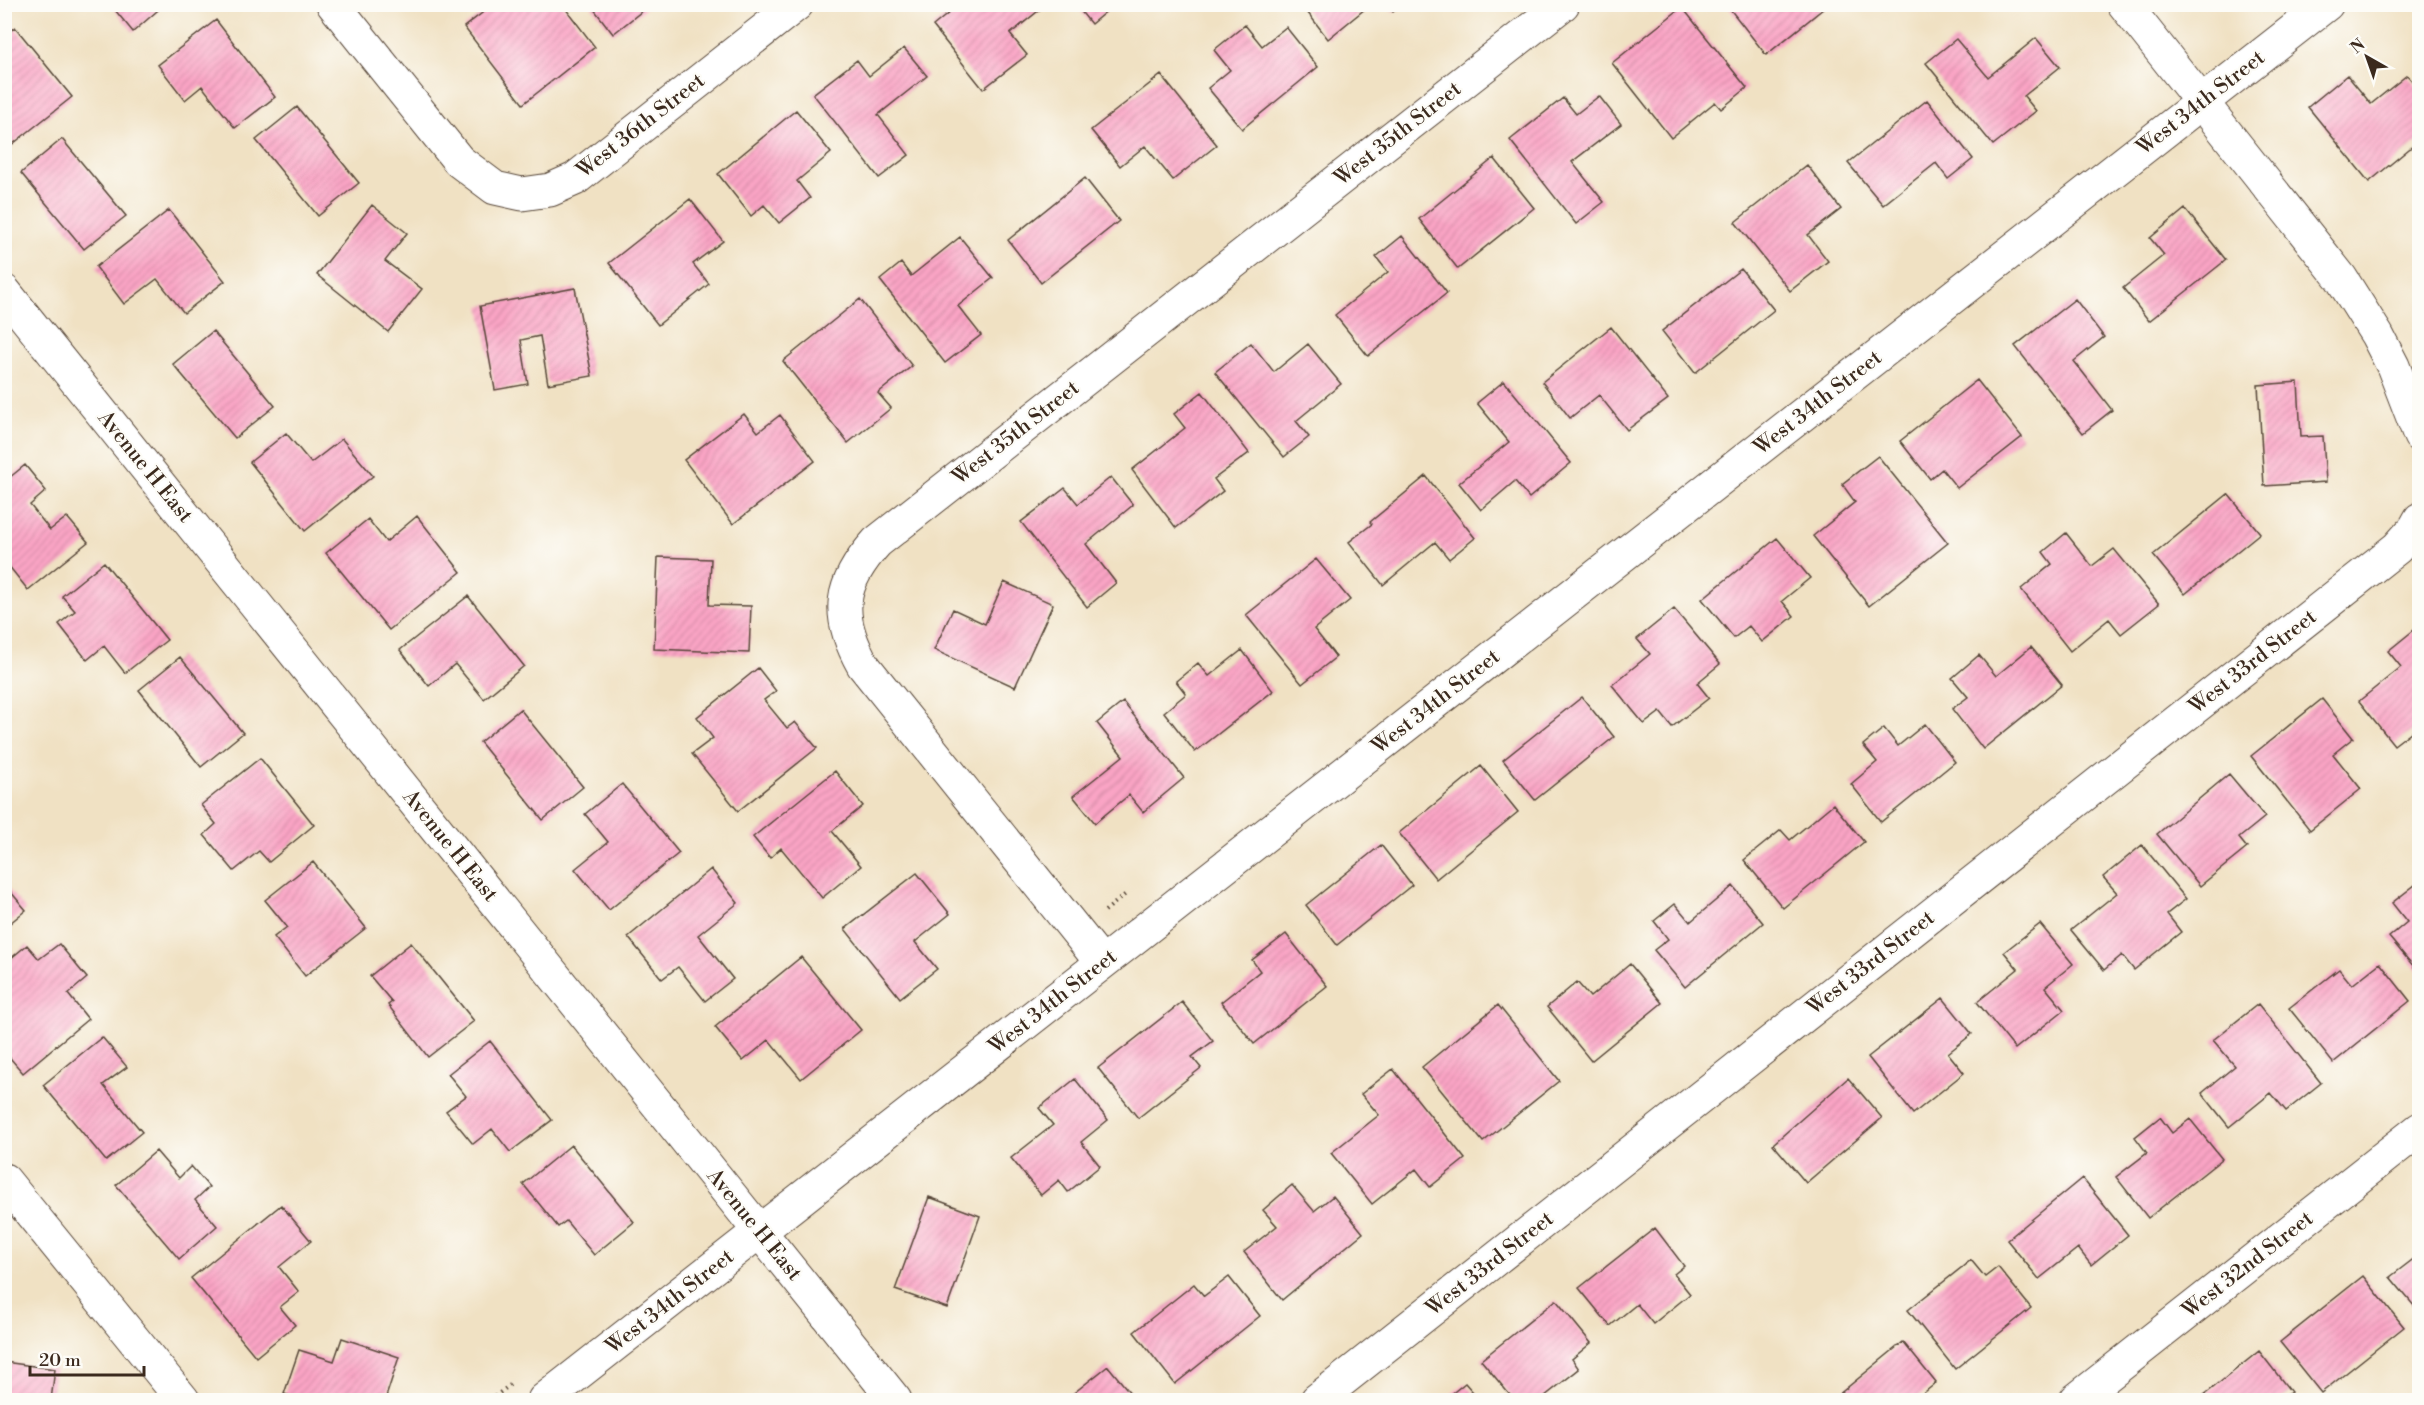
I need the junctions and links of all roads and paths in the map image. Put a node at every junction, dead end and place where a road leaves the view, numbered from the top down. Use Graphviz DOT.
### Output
graph roads {
  1 [pos="333,4"];
  2 [pos="797,4"];
  3 [pos="1563,4"];
  4 [pos="2124,4"];
  5 [pos="2327,4"];
  6 [pos="2203,102"];
  7 [pos="4,291"];
  8 [pos="2420,436"];
  9 [pos="2420,519"];
  10 [pos="1102,963"];
  11 [pos="2420,1130"];
  12 [pos="11,1201"];
  13 [pos="759,1232"];
  14 [pos="183,1401"];
  15 [pos="544,1401"];
  16 [pos="895,1401"];
  17 [pos="1317,1401"];
  18 [pos="2076,1401"];
  1 -- 2 [label="street, West 36th Street"];
  3 -- 10 [label="street, West 35th Street"];
  4 -- 6 [label="street"];
  5 -- 6 [label="street, West 34th Street"];
  6 -- 8 [label="street"];
  6 -- 10 [label="street, West 34th Street"];
  7 -- 13 [label="street, Avenue H East"];
  9 -- 17 [label="street, West 33rd Street"];
  10 -- 13 [label="street, West 34th Street"];
  11 -- 18 [label="street, West 32nd Street"];
  12 -- 14 [label="street"];
  13 -- 15 [label="street, West 34th Street"];
  13 -- 16 [label="street, Avenue H East"];
}
